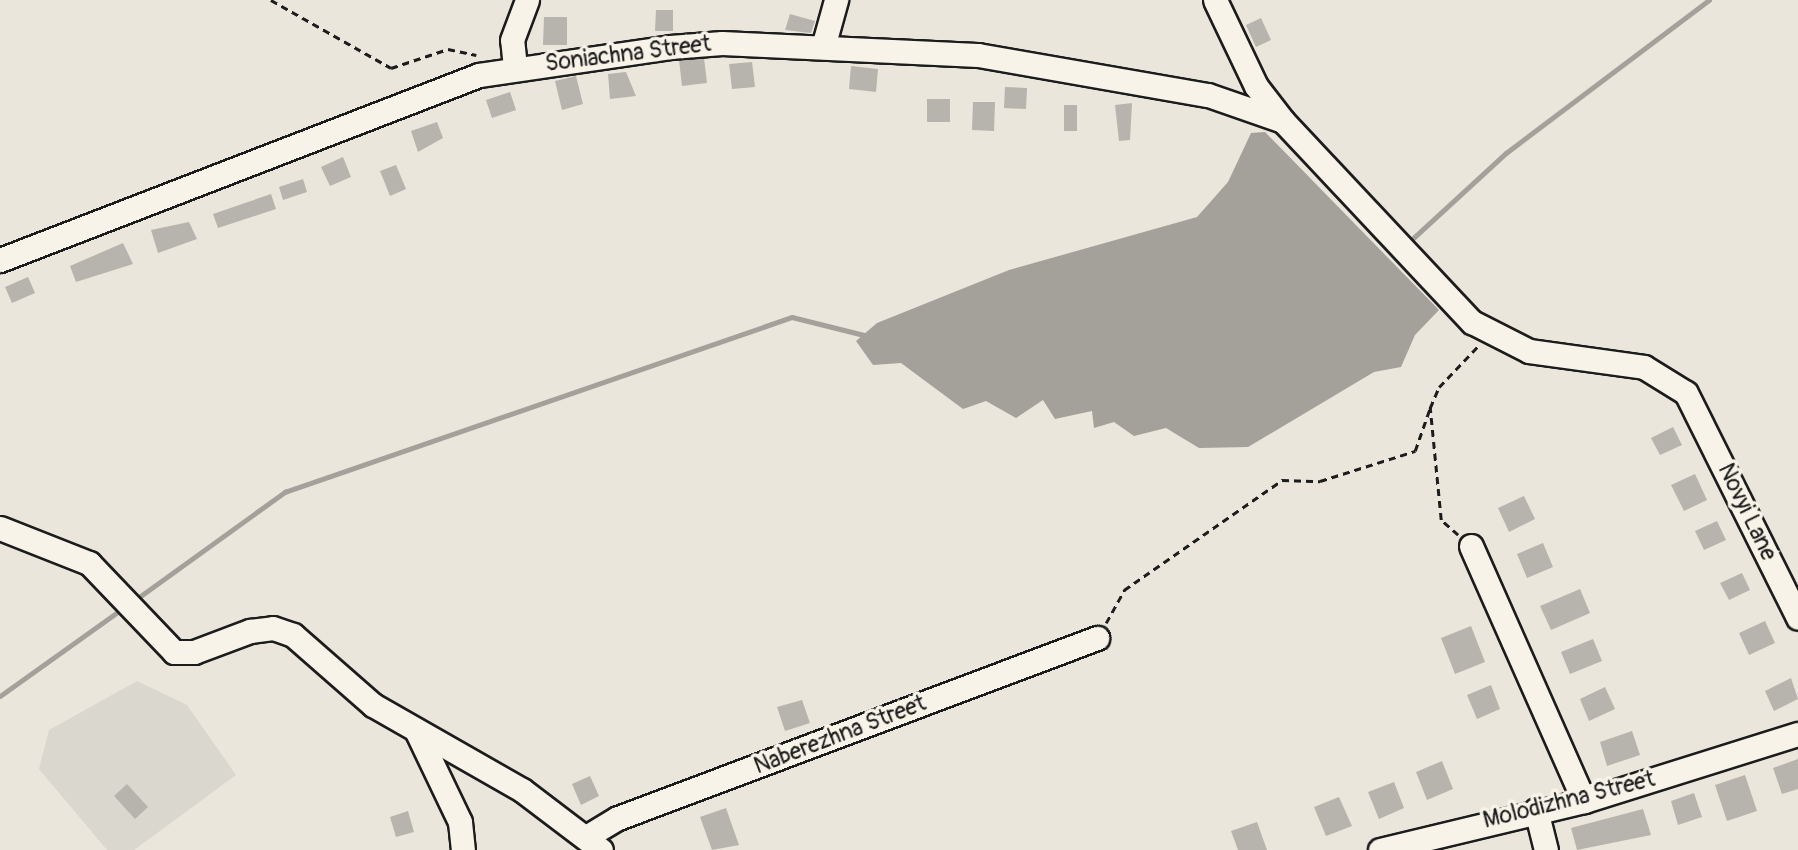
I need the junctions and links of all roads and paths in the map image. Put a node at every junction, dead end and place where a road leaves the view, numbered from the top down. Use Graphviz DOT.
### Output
graph roads {
  1 [pos="271,0"];
  2 [pos="527,0"];
  3 [pos="836,0"];
  4 [pos="1215,0"];
  5 [pos="823,47"];
  6 [pos="484,58"];
  7 [pos="515,67"];
  8 [pos="1283,121"];
  9 [pos="0,260"];
  10 [pos="1489,334"];
  11 [pos="1430,408"];
  12 [pos="0,528"];
  13 [pos="1471,546"];
  14 [pos="1798,618"];
  15 [pos="1097,638"];
  16 [pos="416,730"];
  17 [pos="1798,734"];
  18 [pos="1584,801"];
  19 [pos="1536,810"];
  20 [pos="594,844"];
  21 [pos="463,850"];
  22 [pos="1380,850"];
  23 [pos="1546,850"];
  1 -- 6 [label="path"];
  2 -- 7 [label="street"];
  3 -- 5 [label="street"];
  4 -- 8 [label="street, Novyi Lane"];
  5 -- 7 [label="street, Soniachna Street"];
  5 -- 8 [label="street, Soniachna Street"];
  7 -- 9 [label="street, Soniachna Street"];
  8 -- 10 [label="street, Novyi Lane"];
  10 -- 11 [label="path"];
  10 -- 14 [label="street, Novyi Lane"];
  11 -- 13 [label="path"];
  11 -- 15 [label="path"];
  12 -- 16 [label="street"];
  13 -- 18 [label="street"];
  15 -- 20 [label="street, Naberezhna Street"];
  16 -- 20 [label="street"];
  16 -- 21 [label="street"];
  17 -- 18 [label="street, Molodizhna Street"];
  18 -- 19 [label="street, Molodizhna Street"];
  19 -- 22 [label="street, Molodizhna Street"];
  19 -- 23 [label="street"];
}
